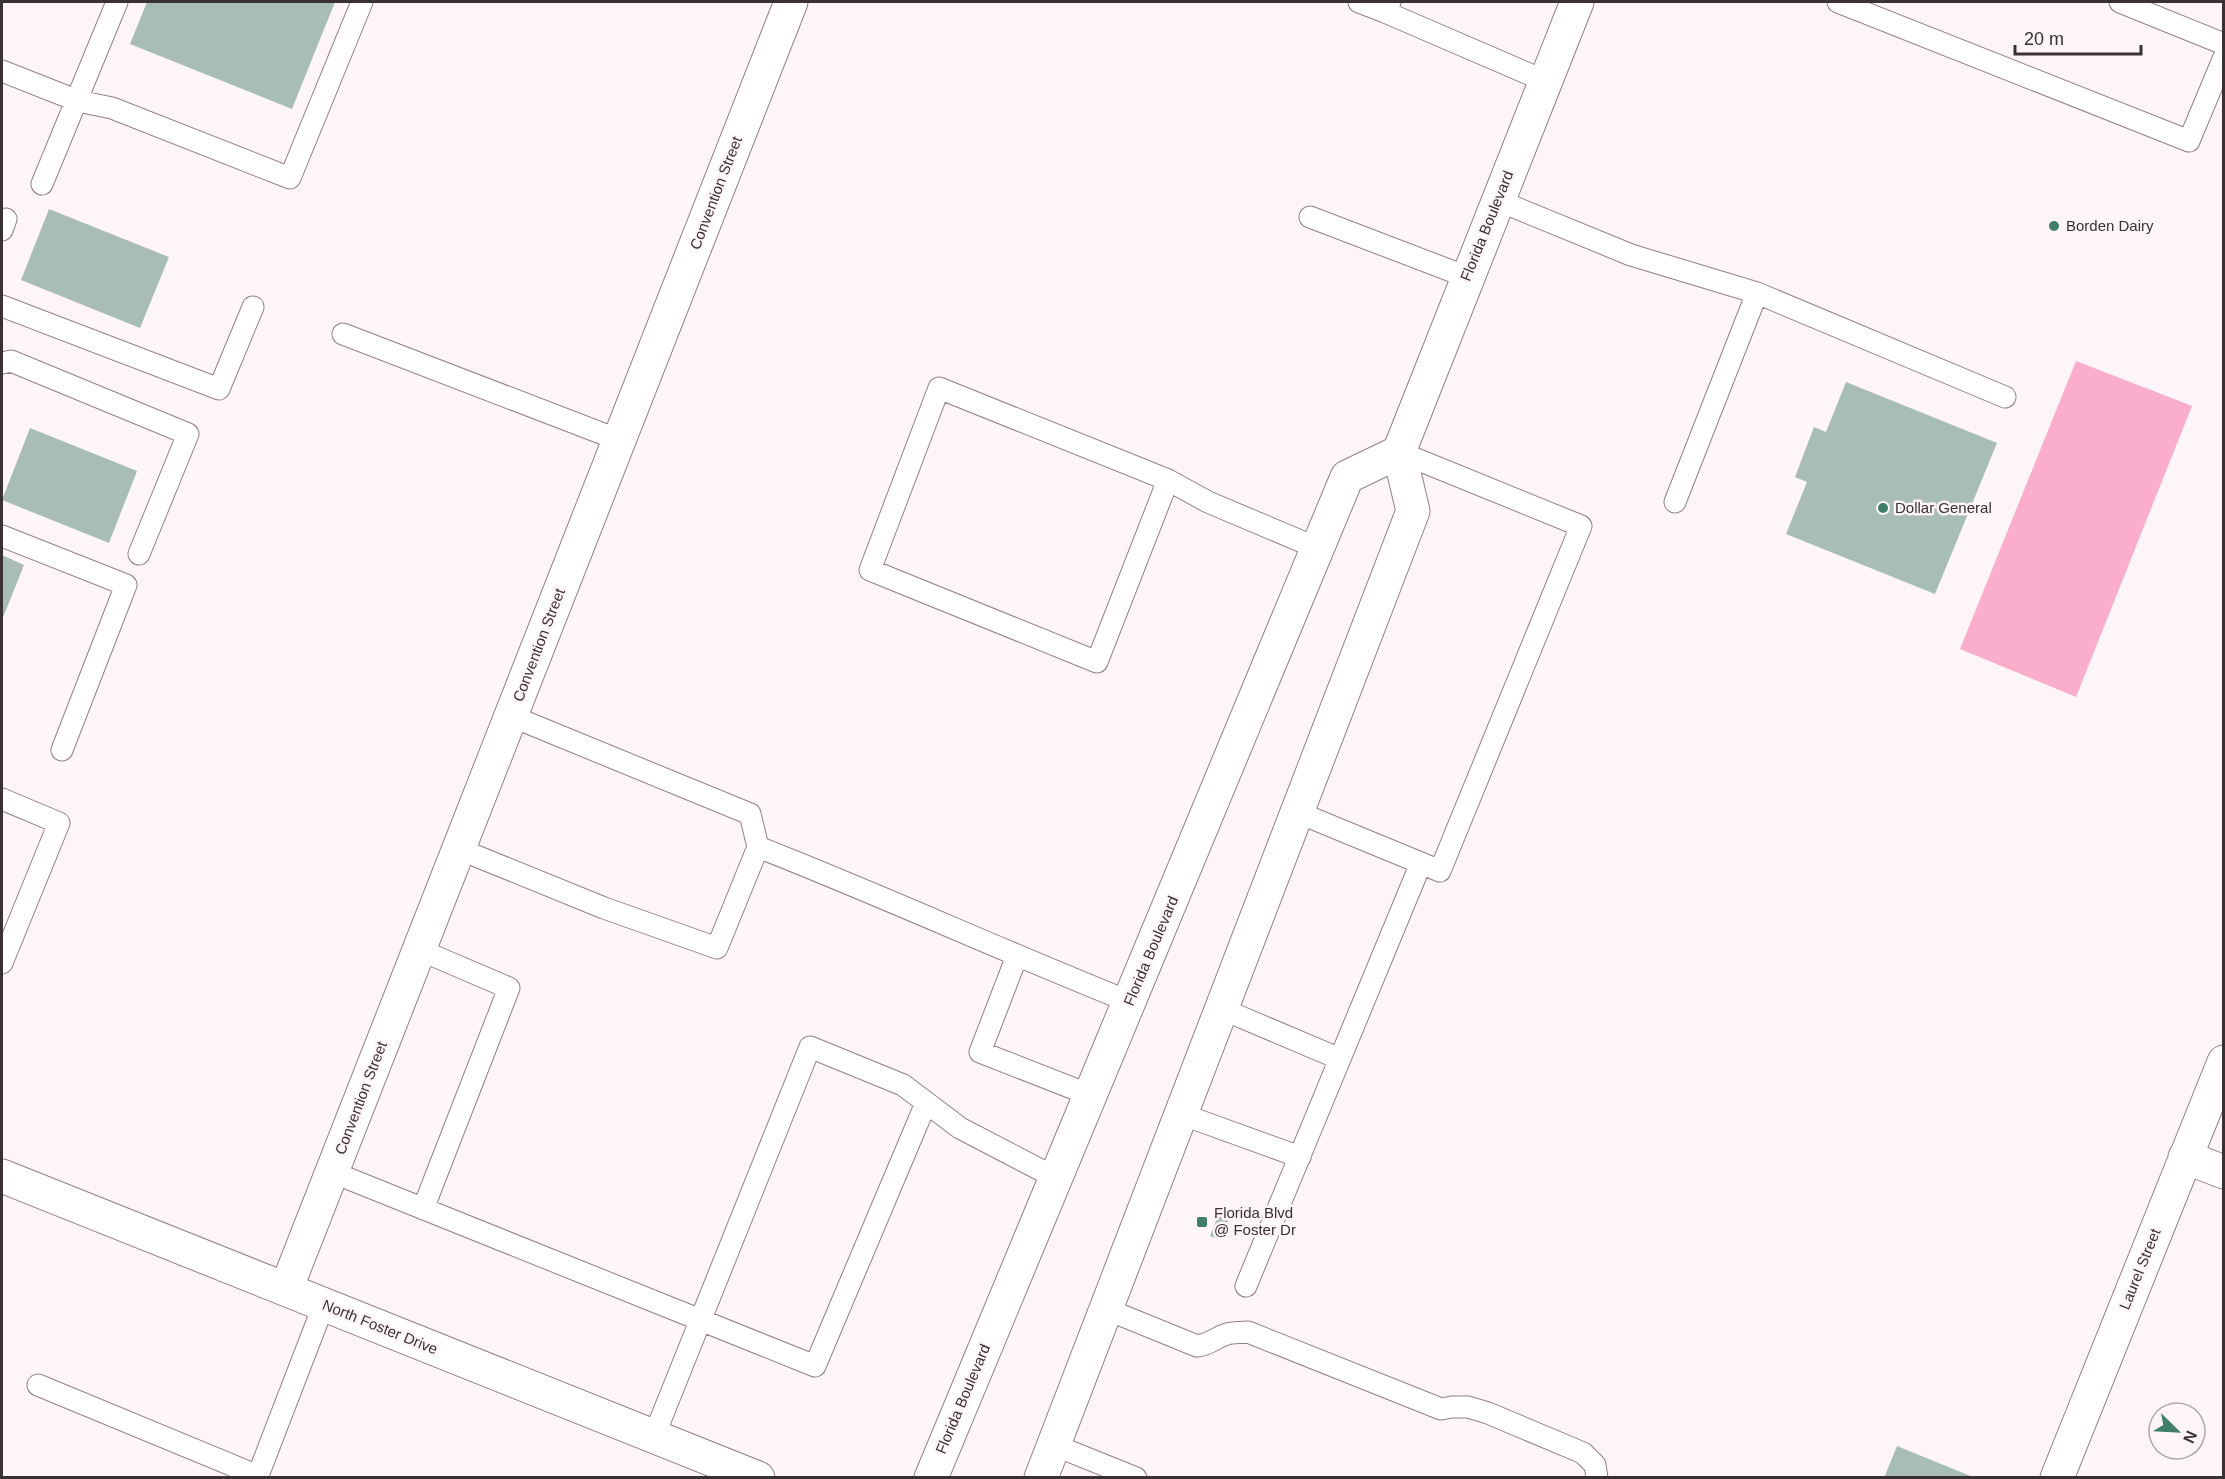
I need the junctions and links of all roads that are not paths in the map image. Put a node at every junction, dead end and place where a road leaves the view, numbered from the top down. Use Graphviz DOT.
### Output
graph roads {
  1 [pos="117,2"];
  2 [pos="362,2"];
  3 [pos="791,2"];
  4 [pos="1359,2"];
  5 [pos="1577,2"];
  6 [pos="1838,2"];
  7 [pos="2120,2"];
  8 [pos="1387,7"];
  9 [pos="2223,44"];
  10 [pos="2223,57"];
  11 [pos="2,71"];
  12 [pos="1545,81"];
  13 [pos="78,100"];
  14 [pos="42,184"];
  15 [pos="1497,200"];
  16 [pos="1310,217"];
  17 [pos="1467,277"];
  18 [pos="1757,293"];
  19 [pos="2,306"];
  20 [pos="253,307"];
  21 [pos="343,334"];
  22 [pos="2,363"];
  23 [pos="2005,397"];
  24 [pos="619,440"];
  25 [pos="1399,452"];
  26 [pos="1168,480"];
  27 [pos="1675,502"];
  28 [pos="2,536"];
  29 [pos="1317,548"];
  30 [pos="139,554"];
  31 [pos="511,717"];
  32 [pos="62,750"];
  33 [pos="2,799"];
  34 [pos="1297,812"];
  35 [pos="758,847"];
  36 [pos="459,849"];
  37 [pos="1422,863"];
  38 [pos="420,950"];
  39 [pos="1017,956"];
  40 [pos="2,963"];
  41 [pos="1130,1002"];
  42 [pos="1222,1009"];
  43 [pos="1340,1059"];
  44 [pos="2223,1062"];
  45 [pos="1090,1095"];
  46 [pos="926,1103"];
  47 [pos="1181,1114"];
  48 [pos="1300,1157"];
  49 [pos="2185,1157"];
  50 [pos="332,1172"];
  51 [pos="2223,1172"];
  52 [pos="2,1176"];
  53 [pos="1056,1178"];
  54 [pos="423,1209"];
  55 [pos="1246,1286"];
  56 [pos="286,1289"];
  57 [pos="324,1304"];
  58 [pos="1106,1309"];
  59 [pos="700,1320"];
  60 [pos="38,1385"];
  61 [pos="654,1436"];
  62 [pos="1054,1445"];
  63 [pos="257,1477"];
  64 [pos="758,1478"];
  65 [pos="931,1478"];
  66 [pos="1041,1478"];
  67 [pos="1136,1478"];
  68 [pos="1597,1478"];
  69 [pos="2057,1478"];
  1 -- 13 [label="lane"];
  2 -- 13 [label="lane"];
  3 -- 24 [label="main road, Convention Street"];
  4 -- 8 [label="lane"];
  5 -- 12 [label="main road, Florida Boulevard"];
  6 -- 10 [label="lane"];
  7 -- 9 [label="lane"];
  8 -- 12 [label="lane"];
  11 -- 13 [label="lane"];
  12 -- 15 [label="main road, Florida Boulevard"];
  13 -- 14 [label="lane"];
  15 -- 17 [label="main road, Florida Boulevard"];
  15 -- 18 [label="lane"];
  16 -- 17 [label="lane"];
  17 -- 25 [label="main road, Florida Boulevard"];
  18 -- 23 [label="lane"];
  18 -- 27 [label="lane"];
  19 -- 20 [label="lane"];
  21 -- 24 [label="lane"];
  22 -- 30 [label="lane"];
  24 -- 31 [label="main road, Convention Street"];
  25 -- 29 [label="main road, Florida Boulevard"];
  25 -- 34 [label="main road"];
  25 -- 37 [label="lane"];
  26 -- 26 [label="lane"];
  26 -- 29 [label="lane"];
  28 -- 32 [label="lane"];
  29 -- 41 [label="main road, Florida Boulevard"];
  31 -- 35 [label="lane"];
  31 -- 36 [label="main road, Convention Street"];
  33 -- 40 [label="lane"];
  34 -- 37 [label="lane"];
  34 -- 42 [label="main road"];
  35 -- 36 [label="lane"];
  35 -- 39 [label="lane"];
  36 -- 38 [label="main road, Convention Street"];
  37 -- 43 [label="lane"];
  38 -- 50 [label="main road, Convention Street"];
  38 -- 54 [label="lane"];
  39 -- 41 [label="lane"];
  39 -- 45 [label="lane"];
  41 -- 45 [label="main road, Florida Boulevard"];
  42 -- 43 [label="lane"];
  42 -- 47 [label="main road"];
  43 -- 48 [label="lane"];
  44 -- 49 [label="main road, Laurel Street"];
  45 -- 53 [label="main road, Florida Boulevard"];
  46 -- 53 [label="lane"];
  46 -- 59 [label="lane"];
  46 -- 59 [label="lane"];
  47 -- 48 [label="lane"];
  47 -- 58 [label="main road"];
  48 -- 55 [label="lane"];
  49 -- 51 [label="main road"];
  49 -- 69 [label="main road, Laurel Street"];
  50 -- 54 [label="lane"];
  50 -- 56 [label="main road, Convention Street"];
  52 -- 56 [label="main road, North Foster Drive"];
  53 -- 65 [label="main road, Florida Boulevard"];
  54 -- 59 [label="lane"];
  56 -- 57 [label="main road, North Foster Drive"];
  57 -- 61 [label="main road, North Foster Drive"];
  57 -- 63 [label="lane"];
  58 -- 62 [label="main road"];
  58 -- 68 [label="lane"];
  59 -- 61 [label="lane"];
  60 -- 63 [label="lane"];
  61 -- 64 [label="main road, North Foster Drive"];
  62 -- 66 [label="main road"];
  62 -- 67 [label="lane"];
}
